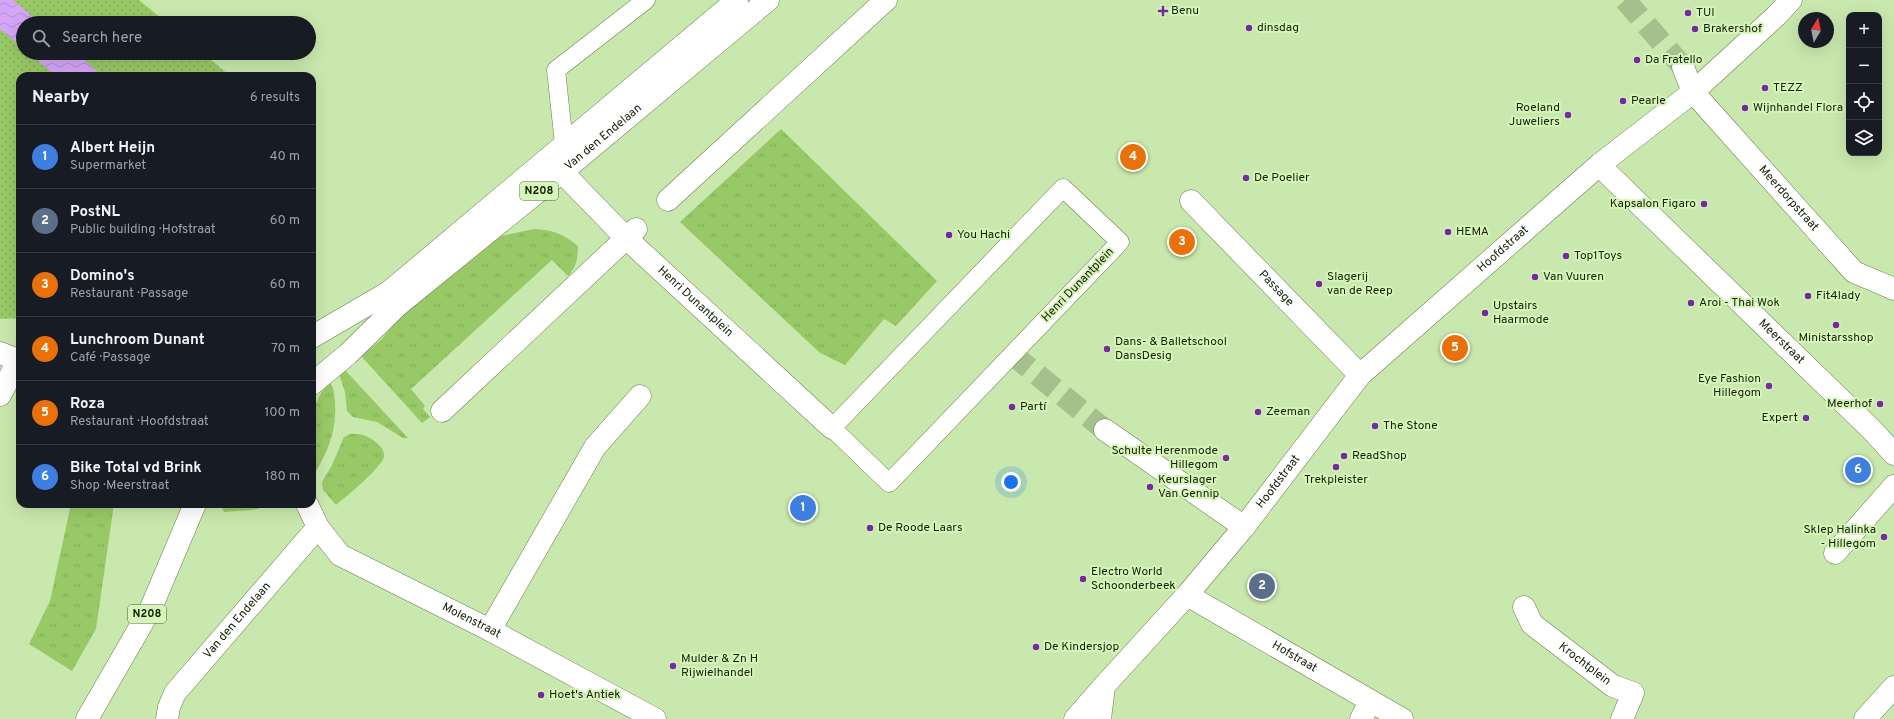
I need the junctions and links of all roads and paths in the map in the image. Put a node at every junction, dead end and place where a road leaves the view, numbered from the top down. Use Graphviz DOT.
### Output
graph roads {
  1 [pos="646,0"];
  2 [pos="737,0"];
  3 [pos="768,0"];
  4 [pos="886,0"];
  5 [pos="1791,0"];
  6 [pos="1682,67"];
  7 [pos="1693,92"];
  8 [pos="564,144"];
  9 [pos="1599,165"];
  10 [pos="562,172"];
  11 [pos="668,200"];
  12 [pos="1191,201"];
  13 [pos="631,234"];
  14 [pos="1894,289"];
  15 [pos="316,335"];
  16 [pos="13,358"];
  17 [pos="1360,376"];
  18 [pos="316,381"];
  19 [pos="0,395"];
  20 [pos="640,396"];
  21 [pos="442,411"];
  22 [pos="832,428"];
  23 [pos="1105,430"];
  24 [pos="1894,454"];
  25 [pos="1894,486"];
  26 [pos="193,508"];
  27 [pos="309,508"];
  28 [pos="318,527"];
  29 [pos="1244,527"];
  30 [pos="1835,553"];
  31 [pos="1187,595"];
  32 [pos="1524,607"];
  33 [pos="490,630"];
  34 [pos="1104,686"];
  35 [pos="1894,687"];
  36 [pos="1366,710"];
  37 [pos="87,719"];
  38 [pos="167,719"];
  39 [pos="655,719"];
  40 [pos="1075,719"];
  41 [pos="1100,719"];
  42 [pos="1402,719"];
  43 [pos="1622,719"];
  44 [pos="1865,719"];
  1 -- 8 [label="lane, Van den Endelaan"];
  2 -- 8 [label="street, Van den Endelaan / N208"];
  3 -- 10 [label="street, Van den Endelaan / N208"];
  4 -- 11 [label="street"];
  5 -- 7 [label="street, Hoofdstraat"];
  6 -- 7 [label="street"];
  7 -- 9 [label="street, Hoofdstraat"];
  7 -- 14 [label="street, Meerdorpstraat"];
  8 -- 15 [label="street, Van den Endelaan / N208"];
  9 -- 17 [label="street, Hoofdstraat"];
  9 -- 24 [label="street, Meerstraat"];
  10 -- 13 [label="street, Henri Dunantplein"];
  10 -- 18 [label="street, Van den Endelaan / N208"];
  12 -- 17 [label="street, Passage"];
  13 -- 21 [label="street"];
  13 -- 22 [label="street, Henri Dunantplein"];
  16 -- 19 [label="street"];
  17 -- 29 [label="street, Hoofdstraat"];
  20 -- 33 [label="street"];
  22 -- 22 [label="lane, Henri Dunantplein"];
  23 -- 29 [label="street"];
  25 -- 30 [label="street"];
  26 -- 37 [label="street, N208"];
  27 -- 28 [label="street, Molenstraat"];
  28 -- 33 [label="street, Molenstraat"];
  28 -- 38 [label="street, Van den Endelaan"];
  29 -- 31 [label="street, Hoofdstraat"];
  31 -- 34 [label="street, Hoofdstraat"];
  31 -- 36 [label="street, Hofstraat"];
  32 -- 43 [label="street, Krochtplein"];
  33 -- 39 [label="street, Molenstraat"];
  34 -- 40 [label="street, Hoofdstraat"];
  34 -- 41 [label="street"];
  35 -- 44 [label="street"];
  36 -- 42 [label="street, Hofstraat"];
}
